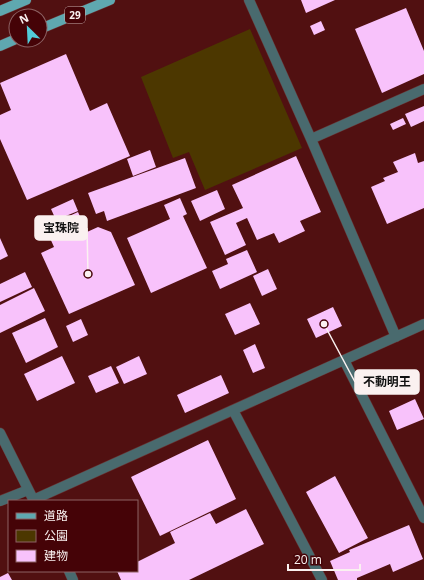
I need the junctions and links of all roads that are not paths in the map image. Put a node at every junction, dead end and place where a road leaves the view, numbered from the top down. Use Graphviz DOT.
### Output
graph roads {
  1 [pos="25,0"];
  2 [pos="110,0"];
  3 [pos="249,0"];
  4 [pos="0,11"];
  5 [pos="48,26"];
  6 [pos="424,89"];
  7 [pos="312,139"];
  8 [pos="424,324"];
  9 [pos="396,337"];
  10 [pos="344,360"];
  11 [pos="233,410"];
  12 [pos="0,433"];
  13 [pos="28,490"];
  14 [pos="33,500"];
  15 [pos="0,501"];
  16 [pos="424,518"];
  17 [pos="322,580"];
  1 -- 4 [label="main road"];
  2 -- 5 [label="main road, 29"];
  3 -- 7 [label="street"];
  6 -- 7 [label="street"];
  7 -- 9 [label="street"];
  8 -- 9 [label="street"];
  9 -- 10 [label="street"];
  10 -- 11 [label="street"];
  10 -- 16 [label="street"];
  11 -- 14 [label="street"];
  11 -- 17 [label="street"];
  12 -- 13 [label="street"];
  13 -- 14 [label="street"];
  13 -- 15 [label="street"];
}
